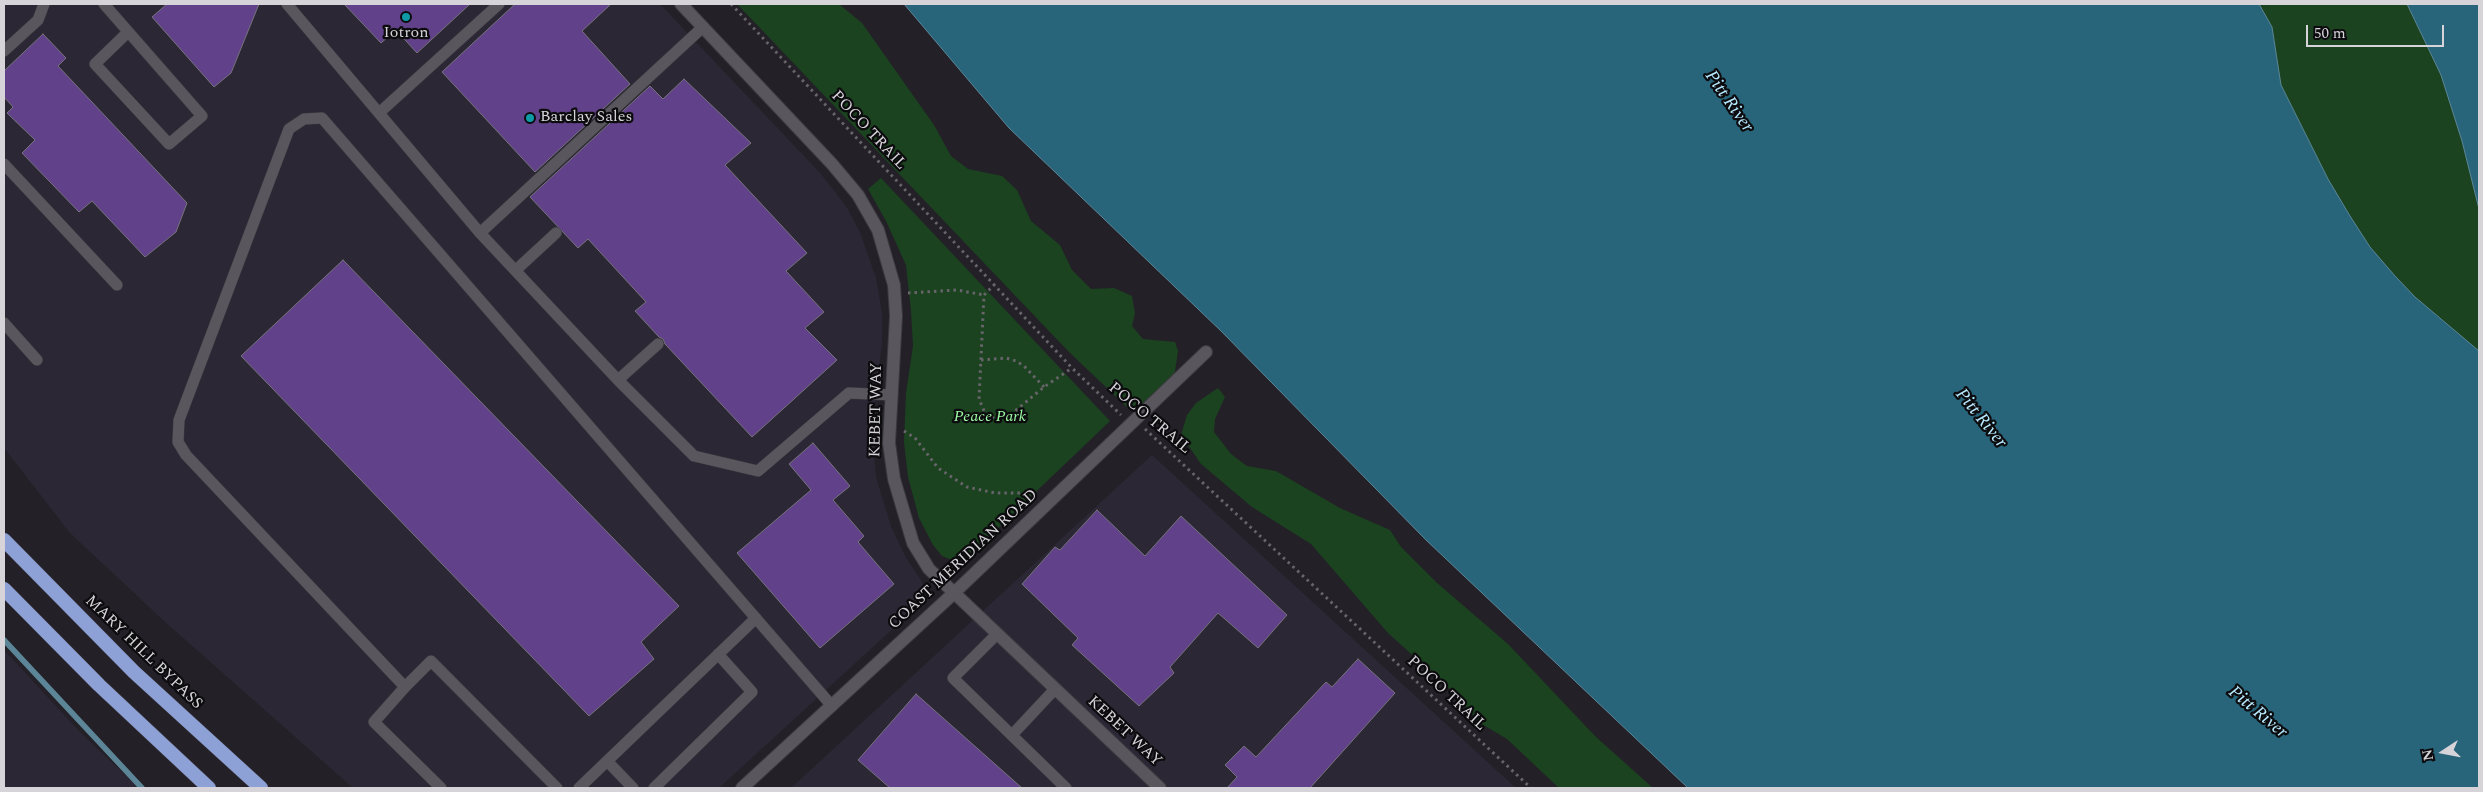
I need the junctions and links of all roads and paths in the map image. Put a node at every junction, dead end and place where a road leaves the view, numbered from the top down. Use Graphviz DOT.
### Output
graph roads {
  1 [pos="44,4"];
  2 [pos="104,4"];
  3 [pos="288,4"];
  4 [pos="498,4"];
  5 [pos="681,4"];
  6 [pos="731,4"];
  7 [pos="703,27"];
  8 [pos="128,32"];
  9 [pos="4,52"];
  10 [pos="379,113"];
  11 [pos="4,164"];
  12 [pos="480,233"];
  13 [pos="556,233"];
  14 [pos="516,270"];
  15 [pos="996,284"];
  16 [pos="117,285"];
  17 [pos="895,294"];
  18 [pos="984,295"];
  19 [pos="4,323"];
  20 [pos="658,344"];
  21 [pos="1206,352"];
  22 [pos="37,360"];
  23 [pos="981,360"];
  24 [pos="1072,368"];
  25 [pos="618,380"];
  26 [pos="1044,387"];
  27 [pos="892,395"];
  28 [pos="1136,421"];
  29 [pos="890,423"];
  30 [pos="1049,503"];
  31 [pos="4,540"];
  32 [pos="4,589"];
  33 [pos="954,593"];
  34 [pos="756,618"];
  35 [pos="997,634"];
  36 [pos="718,654"];
  37 [pos="405,687"];
  38 [pos="1055,689"];
  39 [pos="832,706"];
  40 [pos="1012,735"];
  41 [pos="607,761"];
  42 [pos="209,788"];
  43 [pos="261,788"];
  44 [pos="441,788"];
  45 [pos="557,788"];
  46 [pos="579,788"];
  47 [pos="633,788"];
  48 [pos="654,788"];
  49 [pos="742,788"];
  50 [pos="1066,788"];
  51 [pos="1160,788"];
  52 [pos="1531,788"];
  1 -- 9 [label="lane"];
  2 -- 8 [label="lane"];
  3 -- 10 [label="lane"];
  4 -- 10 [label="lane"];
  5 -- 7 [label="street, KEBET WAY"];
  6 -- 15 [label="path, POCO TRAIL"];
  7 -- 12 [label="lane"];
  7 -- 17 [label="street, KEBET WAY"];
  8 -- 8 [label="lane"];
  10 -- 12 [label="lane"];
  11 -- 16 [label="lane"];
  12 -- 14 [label="lane"];
  13 -- 14 [label="lane"];
  14 -- 25 [label="lane"];
  15 -- 18 [label="path"];
  15 -- 24 [label="path, POCO TRAIL"];
  17 -- 18 [label="path"];
  17 -- 27 [label="street, KEBET WAY"];
  18 -- 23 [label="path"];
  19 -- 22 [label="lane"];
  20 -- 25 [label="lane"];
  21 -- 28 [label="street, COAST MERIDIAN ROAD"];
  23 -- 26 [label="path"];
  23 -- 26 [label="path"];
  24 -- 26 [label="path"];
  24 -- 28 [label="path, POCO TRAIL"];
  25 -- 27 [label="lane"];
  27 -- 29 [label="street, KEBET WAY"];
  28 -- 30 [label="street, COAST MERIDIAN ROAD"];
  28 -- 52 [label="path, POCO TRAIL"];
  29 -- 30 [label="path"];
  29 -- 33 [label="street, KEBET WAY"];
  30 -- 33 [label="street, COAST MERIDIAN ROAD"];
  31 -- 43 [label="highway, MARY HILL BYPASS"];
  32 -- 42 [label="highway"];
  33 -- 35 [label="street, KEBET WAY"];
  33 -- 39 [label="street, COAST MERIDIAN ROAD"];
  34 -- 36 [label="lane"];
  34 -- 37 [label="lane"];
  34 -- 39 [label="lane"];
  35 -- 38 [label="street, KEBET WAY"];
  35 -- 40 [label="lane"];
  36 -- 41 [label="lane"];
  36 -- 48 [label="lane"];
  37 -- 44 [label="lane"];
  37 -- 45 [label="lane"];
  38 -- 40 [label="lane"];
  38 -- 51 [label="street, KEBET WAY"];
  39 -- 49 [label="street, COAST MERIDIAN ROAD"];
  40 -- 50 [label="lane"];
  41 -- 46 [label="lane"];
  41 -- 47 [label="lane"];
}
